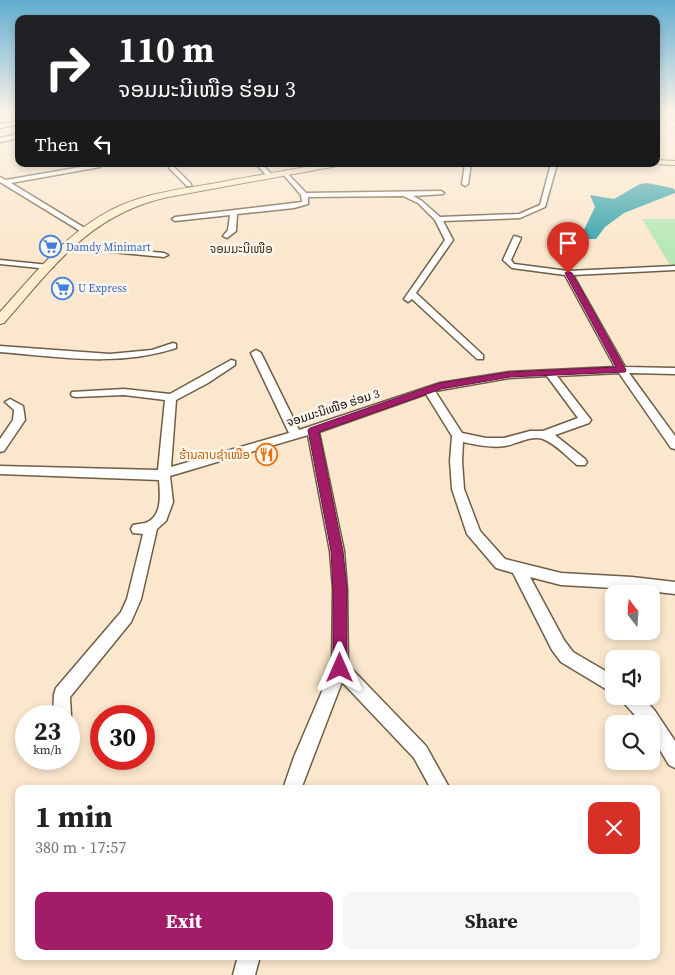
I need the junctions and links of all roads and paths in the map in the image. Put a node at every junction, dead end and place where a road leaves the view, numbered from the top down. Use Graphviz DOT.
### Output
graph roads {
  1 [pos="660,162"];
  2 [pos="675,163"];
  3 [pos="85,167"];
  4 [pos="98,167"];
  5 [pos="171,167"];
  6 [pos="261,167"];
  7 [pos="300,167"];
  8 [pos="320,167"];
  9 [pos="468,167"];
  10 [pos="553,167"];
  11 [pos="285,173"];
  12 [pos="268,174"];
  13 [pos="100,175"];
  14 [pos="3,180"];
  15 [pos="465,184"];
  16 [pos="189,185"];
  17 [pos="441,193"];
  18 [pos="404,194"];
  19 [pos="304,195"];
  20 [pos="234,213"];
  21 [pos="175,219"];
  22 [pos="438,219"];
  23 [pos="80,230"];
  24 [pos="227,236"];
  25 [pos="517,238"];
  26 [pos="69,246"];
  27 [pos="164,256"];
  28 [pos="0,262"];
  29 [pos="38,266"];
  30 [pos="49,267"];
  31 [pos="675,268"];
  32 [pos="568,273"];
  33 [pos="0,308"];
  34 [pos="0,320"];
  35 [pos="173,346"];
  36 [pos="0,349"];
  37 [pos="256,353"];
  38 [pos="480,357"];
  39 [pos="231,363"];
  40 [pos="622,370"];
  41 [pos="675,371"];
  42 [pos="549,372"];
  43 [pos="428,390"];
  44 [pos="76,394"];
  45 [pos="171,398"];
  46 [pos="10,402"];
  47 [pos="313,430"];
  48 [pos="296,435"];
  49 [pos="545,435"];
  50 [pos="458,436"];
  51 [pos="675,445"];
  52 [pos="0,448"];
  53 [pos="581,462"];
  54 [pos="0,470"];
  55 [pos="164,473"];
  56 [pos="516,567"];
  57 [pos="675,588"];
  58 [pos="340,668"];
  59 [pos="605,680"];
  60 [pos="62,705"];
  61 [pos="640,705"];
  62 [pos="675,759"];
  63 [pos="293,785"];
  64 [pos="440,785"];
  65 [pos="248,960"];
  66 [pos="244,975"];
  1 -- 2 [label="main road"];
  3 -- 14 [label="street"];
  4 -- 13 [label="street"];
  5 -- 16 [label="street"];
  6 -- 12 [label="street"];
  7 -- 12 [label="main road"];
  8 -- 11 [label="main road"];
  9 -- 15 [label="street"];
  10 -- 22 [label="street"];
  11 -- 12 [label="main road"];
  11 -- 19 [label="street"];
  12 -- 16 [label="main road"];
  12 -- 23 [label="main road"];
  14 -- 23 [label="street"];
  16 -- 23 [label="main road"];
  17 -- 18 [label="street"];
  18 -- 19 [label="street"];
  18 -- 22 [label="street"];
  19 -- 20 [label="street"];
  20 -- 21 [label="street"];
  20 -- 24 [label="street"];
  22 -- 38 [label="street"];
  23 -- 26 [label="main road"];
  23 -- 29 [label="main road"];
  25 -- 32 [label="street"];
  26 -- 27 [label="street"];
  26 -- 30 [label="main road"];
  28 -- 29 [label="street"];
  29 -- 30 [label="street"];
  29 -- 33 [label="main road"];
  30 -- 34 [label="main road"];
  31 -- 32 [label="street"];
  32 -- 40 [label="street"];
  35 -- 36 [label="street"];
  37 -- 48 [label="street"];
  39 -- 45 [label="street"];
  40 -- 41 [label="street, ຈອມມະນີເໜືອ ຮ່ອມ 3"];
  40 -- 42 [label="street, ຈອມມະນີເໜືອ ຮ່ອມ 3"];
  40 -- 51 [label="street"];
  42 -- 43 [label="street, ຈອມມະນີເໜືອ ຮ່ອມ 3"];
  42 -- 49 [label="street"];
  43 -- 47 [label="street, ຈອມມະນີເໜືອ ຮ່ອມ 3"];
  43 -- 50 [label="street"];
  44 -- 45 [label="street"];
  45 -- 55 [label="street"];
  46 -- 52 [label="street"];
  47 -- 48 [label="street, ຈອມມະນີເໜືອ ຮ່ອມ 3"];
  47 -- 58 [label="street"];
  48 -- 55 [label="street, ຈອມມະນີເໜືອ ຮ່ອມ 3"];
  49 -- 50 [label="street"];
  49 -- 53 [label="street"];
  50 -- 56 [label="street"];
  54 -- 55 [label="street, ຈອມມະນີເໜືອ ຮ່ອມ 3"];
  55 -- 60 [label="street"];
  56 -- 57 [label="street"];
  56 -- 59 [label="street"];
  58 -- 63 [label="street"];
  58 -- 64 [label="street"];
  61 -- 62 [label="street"];
  65 -- 66 [label="street"];
}
